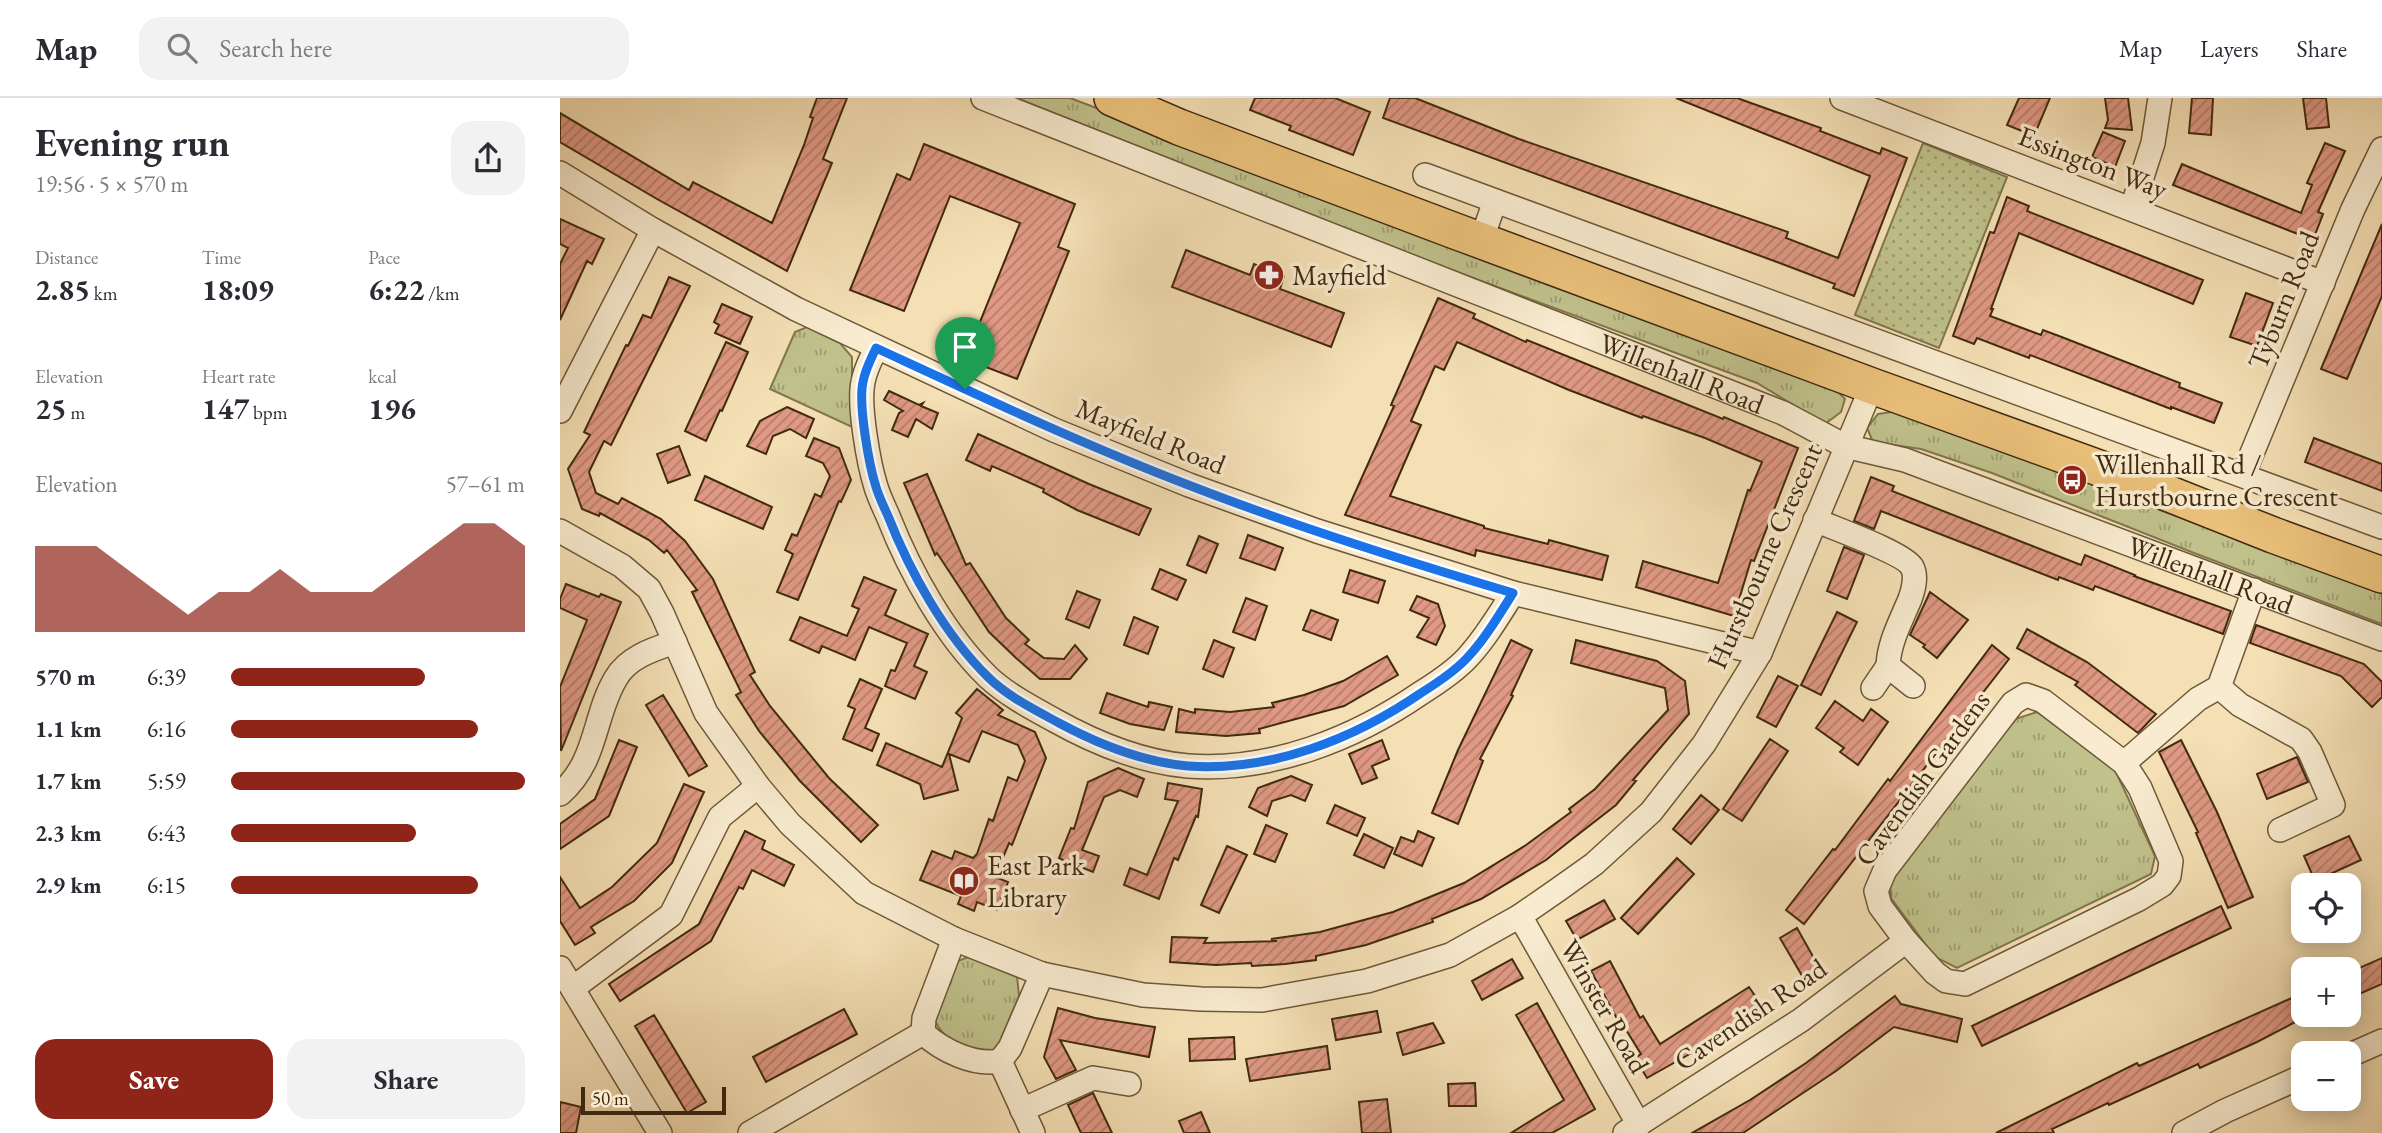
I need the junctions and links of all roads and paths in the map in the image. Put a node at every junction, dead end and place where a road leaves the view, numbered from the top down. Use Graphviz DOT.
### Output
graph roads {
  1 [pos="983,98"];
  2 [pos="1112,98"];
  3 [pos="1842,98"];
  4 [pos="2160,98"];
  5 [pos="2382,149"];
  6 [pos="560,173"];
  7 [pos="1425,175"];
  8 [pos="1495,201"];
  9 [pos="2132,208"];
  10 [pos="653,230"];
  11 [pos="1481,241"];
  12 [pos="2323,283"];
  13 [pos="876,348"];
  14 [pos="1872,387"];
  15 [pos="560,411"];
  16 [pos="1846,446"];
  17 [pos="2243,475"];
  18 [pos="1815,520"];
  19 [pos="2382,527"];
  20 [pos="560,531"];
  21 [pos="2382,575"];
  22 [pos="2254,590"];
  23 [pos="1513,593"];
  24 [pos="2382,639"];
  25 [pos="675,642"];
  26 [pos="1760,653"];
  27 [pos="1888,666"];
  28 [pos="1913,686"];
  29 [pos="2219,687"];
  30 [pos="1873,688"];
  31 [pos="2124,763"];
  32 [pos="758,786"];
  33 [pos="560,793"];
  34 [pos="2280,830"];
  35 [pos="1520,916"];
  36 [pos="954,939"];
  37 [pos="1906,941"];
  38 [pos="560,968"];
  39 [pos="1042,974"];
  40 [pos="573,988"];
  41 [pos="923,1033"];
  42 [pos="2382,1041"];
  43 [pos="2361,1050"];
  44 [pos="1000,1061"];
  45 [pos="2291,1081"];
  46 [pos="1129,1084"];
  47 [pos="1022,1110"];
  48 [pos="1632,1129"];
  49 [pos="660,1133"];
  50 [pos="750,1133"];
  51 [pos="1033,1133"];
  52 [pos="2184,1133"];
  1 -- 16 [label="street, Willenhall Road"];
  2 -- 11 [label="highway, Willenhall Road"];
  3 -- 9 [label="street, Essington Way"];
  4 -- 9 [label="street"];
  5 -- 12 [label="street, Tyburn Road"];
  6 -- 10 [label="street, Mayfield Road"];
  7 -- 8 [label="street"];
  8 -- 11 [label="street"];
  8 -- 17 [label="street"];
  9 -- 12 [label="street, Essington Way"];
  10 -- 13 [label="street, Mayfield Road"];
  10 -- 15 [label="street"];
  11 -- 14 [label="highway, Willenhall Road"];
  12 -- 17 [label="street, Tyburn Road"];
  13 -- 23 [label="street, Mayfield Road"];
  13 -- 23 [label="street"];
  14 -- 16 [label="street, Hurstbourne Crescent"];
  14 -- 21 [label="highway, Willenhall Road"];
  16 -- 18 [label="street, Hurstbourne Crescent"];
  16 -- 22 [label="street, Willenhall Road"];
  17 -- 19 [label="street"];
  18 -- 26 [label="street, Hurstbourne Crescent"];
  18 -- 27 [label="street"];
  20 -- 25 [label="street, Hurstbourne Crescent"];
  22 -- 24 [label="street, Willenhall Road"];
  22 -- 29 [label="street"];
  23 -- 26 [label="street, Mayfield Road"];
  25 -- 32 [label="street, Hurstbourne Crescent"];
  25 -- 33 [label="street"];
  26 -- 35 [label="street, Hurstbourne Crescent"];
  27 -- 28 [label="street"];
  27 -- 30 [label="street"];
  29 -- 31 [label="street"];
  29 -- 34 [label="street"];
  31 -- 37 [label="street, Cavendish Gardens"];
  31 -- 37 [label="street, Cavendish Gardens"];
  32 -- 36 [label="street, Hurstbourne Crescent"];
  32 -- 40 [label="street"];
  35 -- 39 [label="street, Hurstbourne Crescent"];
  35 -- 48 [label="street, Winster Road"];
  36 -- 39 [label="street, Hurstbourne Crescent"];
  36 -- 41 [label="street"];
  37 -- 48 [label="street, Cavendish Road"];
  38 -- 40 [label="street"];
  39 -- 44 [label="street"];
  40 -- 49 [label="street"];
  41 -- 44 [label="street"];
  41 -- 50 [label="street"];
  42 -- 43 [label="street"];
  44 -- 47 [label="street"];
  45 -- 52 [label="street"];
  46 -- 47 [label="street"];
  47 -- 51 [label="street"];
}
